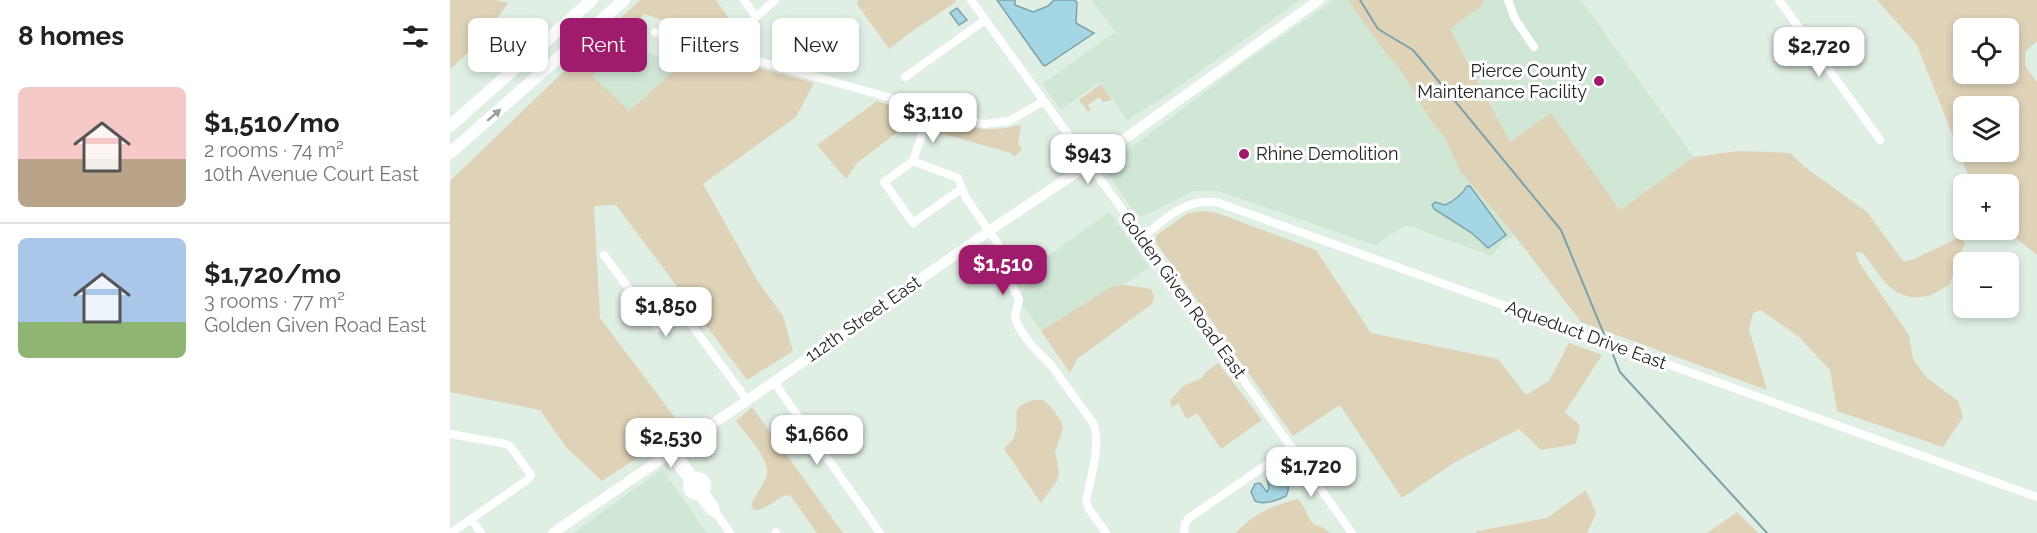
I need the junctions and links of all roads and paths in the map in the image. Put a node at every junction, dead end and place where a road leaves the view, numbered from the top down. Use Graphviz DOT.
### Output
graph roads {
  1 [pos="592,0"];
  2 [pos="624,0"];
  3 [pos="744,0"];
  4 [pos="775,0"];
  5 [pos="971,0"];
  6 [pos="1319,0"];
  7 [pos="1508,0"];
  8 [pos="1779,0"];
  9 [pos="985,20"];
  10 [pos="655,32"];
  11 [pos="1534,47"];
  12 [pos="905,77"];
  13 [pos="1044,101"];
  14 [pos="929,114"];
  15 [pos="450,126"];
  16 [pos="1880,140"];
  17 [pos="450,153"];
  18 [pos="913,161"];
  19 [pos="1089,164"];
  20 [pos="961,189"];
  21 [pos="989,231"];
  22 [pos="1142,237"];
  23 [pos="604,255"];
  24 [pos="774,382"];
  25 [pos="747,400"];
  26 [pos="450,434"];
  27 [pos="1292,447"];
  28 [pos="672,452"];
  29 [pos="691,479"];
  30 [pos="702,494"];
  31 [pos="2037,497"];
  32 [pos="471,519"];
  33 [pos="451,533"];
  34 [pos="481,533"];
  35 [pos="553,533"];
  36 [pos="730,533"];
  37 [pos="880,533"];
  38 [pos="1106,533"];
  39 [pos="1184,533"];
  40 [pos="1352,533"];
  1 -- 15 [label="highway"];
  17 -- 2 [label="highway, one-way"];
  3 -- 4 [label="street"];
  5 -- 9 [label="street, Golden Given Road East"];
  6 -- 19 [label="main road, 112th Street East"];
  7 -- 11 [label="street"];
  8 -- 16 [label="street"];
  9 -- 12 [label="street"];
  9 -- 13 [label="street, Golden Given Road East"];
  10 -- 14 [label="street"];
  13 -- 14 [label="street"];
  13 -- 19 [label="street, Golden Given Road East"];
  14 -- 18 [label="street"];
  18 -- 20 [label="street"];
  18 -- 20 [label="street"];
  19 -- 21 [label="main road, 112th Street East"];
  19 -- 22 [label="street, Golden Given Road East"];
  20 -- 21 [label="street"];
  21 -- 24 [label="main road, 112th Street East"];
  21 -- 38 [label="street"];
  22 -- 27 [label="street, Golden Given Road East"];
  22 -- 31 [label="street, Aqueduct Drive East"];
  23 -- 25 [label="street"];
  24 -- 25 [label="main road, 112th Street East"];
  24 -- 37 [label="street"];
  25 -- 28 [label="main road, 112th Street East"];
  26 -- 32 [label="street"];
  27 -- 39 [label="street"];
  27 -- 40 [label="street, Golden Given Road East"];
  28 -- 29 [label="street"];
  28 -- 35 [label="main road, 112th Street East"];
  29 -- 30 [label="street"];
  29 -- 30 [label="street"];
  30 -- 36 [label="street"];
  32 -- 33 [label="street"];
  32 -- 34 [label="street"];
}
